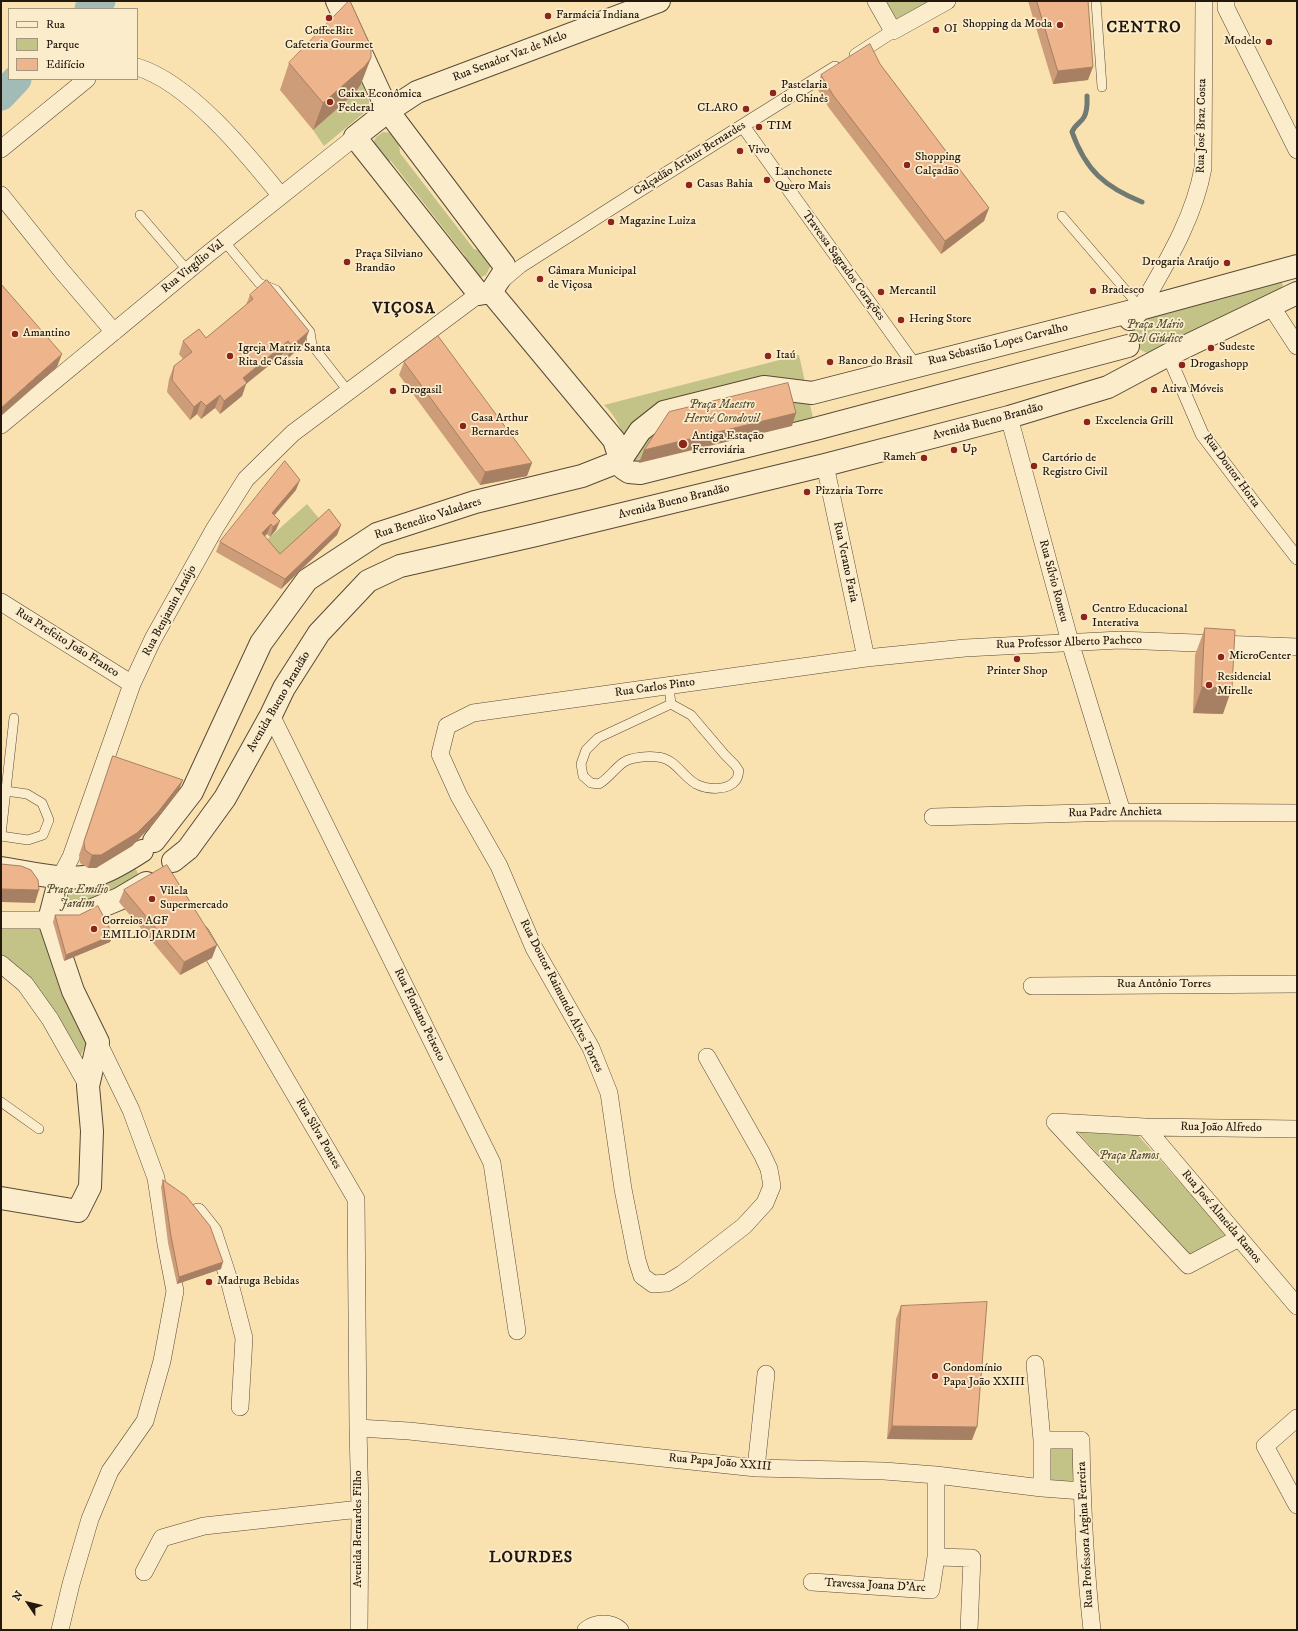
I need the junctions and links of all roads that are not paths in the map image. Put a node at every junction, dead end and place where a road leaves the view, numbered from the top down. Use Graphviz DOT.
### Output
graph roads {
  1 [pos="337,1"];
  2 [pos="659,1"];
  3 [pos="876,1"];
  4 [pos="947,1"];
  5 [pos="1096,1"];
  6 [pos="1204,1"];
  7 [pos="1226,1"];
  8 [pos="893,32"];
  9 [pos="138,68"];
  10 [pos="86,80"];
  11 [pos="1102,88"];
  12 [pos="388,111"];
  13 [pos="743,126"];
  14 [pos="355,137"];
  15 [pos="1,149"];
  16 [pos="1297,150"];
  17 [pos="1,195"];
  18 [pos="281,196"];
  19 [pos="140,215"];
  20 [pos="1062,216"];
  21 [pos="224,241"];
  22 [pos="1287,269"];
  23 [pos="188,271"];
  24 [pos="485,293"];
  25 [pos="1284,299"];
  26 [pos="1140,310"];
  27 [pos="114,332"];
  28 [pos="1128,346"];
  29 [pos="1297,346"];
  30 [pos="1164,358"];
  31 [pos="915,366"];
  32 [pos="348,391"];
  33 [pos="1008,417"];
  34 [pos="1,425"];
  35 [pos="620,461"];
  36 [pos="825,465"];
  37 [pos="1297,558"];
  38 [pos="1,602"];
  39 [pos="1070,642"];
  40 [pos="1297,647"];
  41 [pos="866,658"];
  42 [pos="132,684"];
  43 [pos="669,687"];
  44 [pos="671,704"];
  45 [pos="271,716"];
  46 [pos="14,718"];
  47 [pos="447,726"];
  48 [pos="6,791"];
  49 [pos="1122,812"];
  50 [pos="1297,813"];
  51 [pos="933,817"];
  52 [pos="1,836"];
  53 [pos="148,846"];
  54 [pos="1,868"];
  55 [pos="168,870"];
  56 [pos="60,878"];
  57 [pos="192,918"];
  58 [pos="1,920"];
  59 [pos="49,920"];
  60 [pos="1,964"];
  61 [pos="1297,984"];
  62 [pos="1032,986"];
  63 [pos="98,1042"];
  64 [pos="707,1057"];
  65 [pos="88,1086"];
  66 [pos="1,1102"];
  67 [pos="1145,1127"];
  68 [pos="1297,1128"];
  69 [pos="39,1129"];
  70 [pos="156,1178"];
  71 [pos="1,1198"];
  72 [pos="1239,1238"];
  73 [pos="1297,1306"];
  74 [pos="517,1331"];
  75 [pos="1035,1364"];
  76 [pos="766,1374"];
  77 [pos="240,1407"];
  78 [pos="1297,1418"];
  79 [pos="358,1428"];
  80 [pos="1042,1440"];
  81 [pos="756,1468"];
  82 [pos="936,1474"];
  83 [pos="1042,1488"];
  84 [pos="1082,1491"];
  85 [pos="1297,1505"];
  86 [pos="360,1510"];
  87 [pos="936,1557"];
  88 [pos="144,1572"];
  89 [pos="812,1582"];
  90 [pos="60,1630"];
  91 [pos="359,1630"];
  92 [pos="586,1630"];
  93 [pos="620,1630"];
  94 [pos="969,1630"];
  95 [pos="1092,1630"];
  1 -- 12 [label="street"];
  2 -- 12 [label="street, Rua Senador Vaz de Melo"];
  3 -- 8 [label="street"];
  4 -- 8 [label="street"];
  5 -- 11 [label="lane"];
  6 -- 26 [label="street, Rua José Braz Costa"];
  7 -- 16 [label="street"];
  8 -- 13 [label="street, Calçadão Arthur Bernardes"];
  9 -- 18 [label="street"];
  10 -- 15 [label="street"];
  12 -- 14 [label="street, Rua Virgílio Val"];
  12 -- 24 [label="street"];
  13 -- 24 [label="street, Calçadão Arthur Bernardes"];
  13 -- 31 [label="street, Travessa Sagrados Corações"];
  14 -- 18 [label="street, Rua Virgílio Val"];
  14 -- 24 [label="street"];
  17 -- 27 [label="street"];
  18 -- 21 [label="street, Rua Virgílio Val"];
  19 -- 23 [label="lane"];
  20 -- 26 [label="lane"];
  21 -- 23 [label="street, Rua Virgílio Val"];
  21 -- 32 [label="lane"];
  22 -- 25 [label="street"];
  22 -- 26 [label="street, Rua Sebastião Lopes Carvalho"];
  23 -- 27 [label="street, Rua Virgílio Val"];
  24 -- 32 [label="street, Rua Benjamin Araújo"];
  24 -- 35 [label="street"];
  25 -- 29 [label="street"];
  25 -- 30 [label="street, Avenida Bueno Brandão"];
  26 -- 28 [label="street"];
  26 -- 31 [label="street, Rua Sebastião Lopes Carvalho"];
  27 -- 34 [label="street, Rua Virgílio Val"];
  28 -- 30 [label="street"];
  28 -- 35 [label="street"];
  30 -- 33 [label="street, Avenida Bueno Brandão"];
  30 -- 37 [label="street, Rua Doutor Horta"];
  31 -- 35 [label="street, Rua Sebastião Lopes Carvalho"];
  32 -- 42 [label="street, Rua Benjamin Araújo"];
  33 -- 36 [label="street, Avenida Bueno Brandão"];
  33 -- 39 [label="street, Rua Sílvio Romeu"];
  35 -- 53 [label="street, Rua Benedito Valadares"];
  36 -- 41 [label="street, Rua Verano Faria"];
  36 -- 45 [label="street, Avenida Bueno Brandão"];
  38 -- 42 [label="street, Rua Prefeito João Franco"];
  39 -- 40 [label="street, Rua Professor Alberto Pacheco"];
  39 -- 41 [label="street, Rua Professor Alberto Pacheco"];
  39 -- 49 [label="street, Rua Sílvio Romeu"];
  41 -- 43 [label="street, Rua Carlos Pinto"];
  42 -- 56 [label="street, Rua Benjamin Araújo"];
  43 -- 44 [label="lane"];
  43 -- 47 [label="street, Rua Carlos Pinto"];
  44 -- 44 [label="lane"];
  45 -- 55 [label="street, Avenida Bueno Brandão"];
  45 -- 74 [label="street, Rua Floriano Peixoto"];
  46 -- 48 [label="lane"];
  47 -- 64 [label="street, Rua Doutor Raimundo Alves Torres"];
  48 -- 52 [label="lane"];
  48 -- 52 [label="lane"];
  49 -- 50 [label="street, Rua Padre Anchieta"];
  49 -- 51 [label="street, Rua Padre Anchieta"];
  53 -- 55 [label="street"];
  53 -- 56 [label="street, Rua Benedito Valadares"];
  54 -- 56 [label="street, Rua Benedito Valadares"];
  55 -- 59 [label="street, Avenida Bueno Brandão"];
  56 -- 59 [label="street"];
  57 -- 79 [label="street, Rua Silva Pontes"];
  58 -- 59 [label="street"];
  59 -- 63 [label="street"];
  60 -- 65 [label="street"];
  61 -- 62 [label="street, Rua Antônio Torres"];
  63 -- 65 [label="street"];
  63 -- 70 [label="street"];
  65 -- 71 [label="street"];
  66 -- 69 [label="lane"];
  67 -- 68 [label="street, Rua João Alfredo"];
  67 -- 72 [label="street, Rua José Almeida Ramos"];
  67 -- 72 [label="street, Rua João Alfredo"];
  70 -- 77 [label="street"];
  70 -- 90 [label="street"];
  72 -- 73 [label="street, Rua José Almeida Ramos"];
  75 -- 80 [label="street"];
  76 -- 81 [label="street"];
  78 -- 85 [label="street"];
  79 -- 81 [label="street, Rua Papa João XXIII"];
  79 -- 86 [label="street, Avenida Bernardes Filho"];
  80 -- 83 [label="street"];
  80 -- 84 [label="street, Rua Professora Argina Ferreira"];
  81 -- 82 [label="street, Rua Papa João XXIII"];
  82 -- 83 [label="street, Rua Papa João XXIII"];
  82 -- 87 [label="street, Travessa Joana D'Arc"];
  83 -- 84 [label="street, Rua Papa João XXIII"];
  84 -- 95 [label="street, Rua Professora Argina Ferreira"];
  86 -- 88 [label="street"];
  86 -- 91 [label="street, Avenida Bernardes Filho"];
  87 -- 89 [label="street, Travessa Joana D'Arc"];
  87 -- 94 [label="street"];
  92 -- 93 [label="street"];
}
